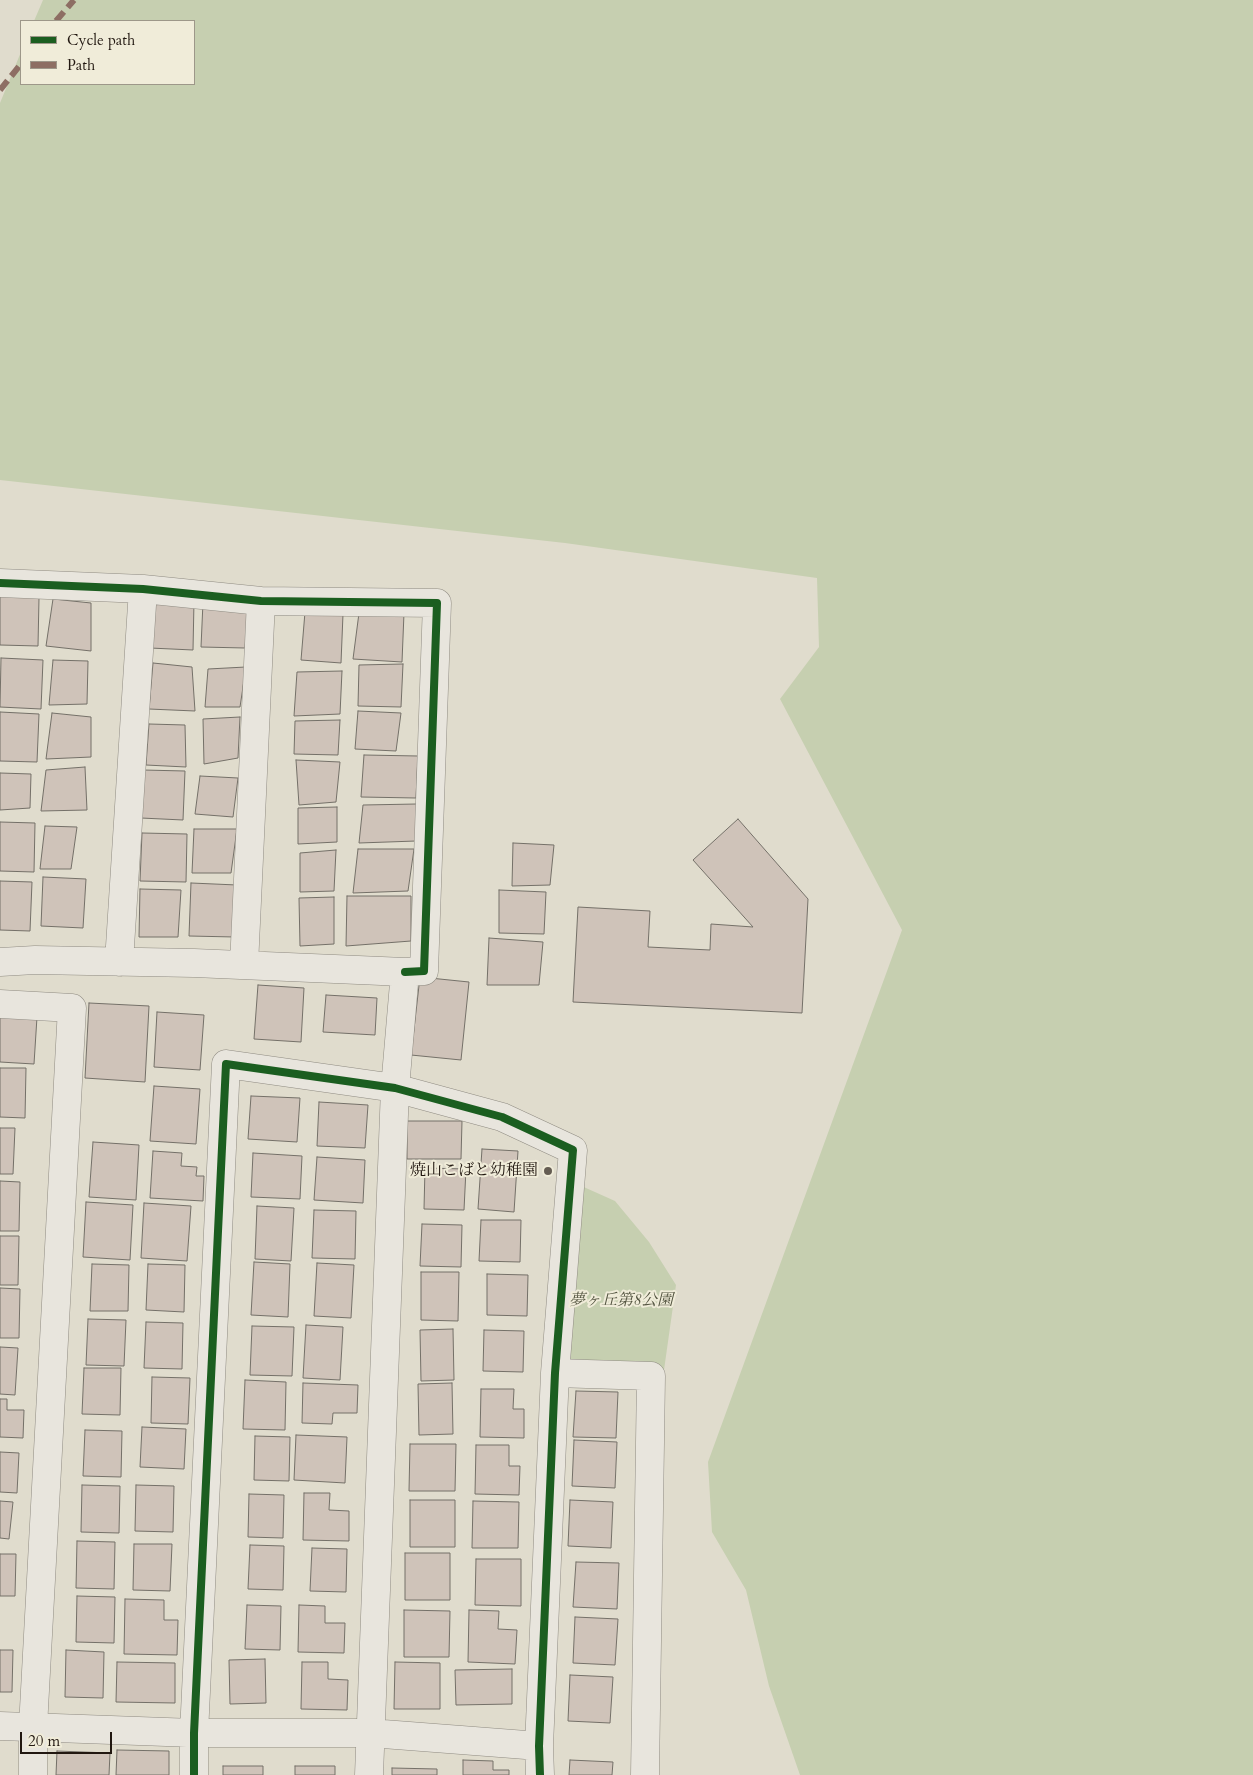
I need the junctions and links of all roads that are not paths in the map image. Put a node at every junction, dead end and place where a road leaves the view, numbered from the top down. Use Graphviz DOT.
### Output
graph roads {
  1 [pos="0,583"];
  2 [pos="143,589"];
  3 [pos="261,600"];
  4 [pos="0,962"];
  5 [pos="119,962"];
  6 [pos="244,965"];
  7 [pos="405,972"];
  8 [pos="0,1004"];
  9 [pos="395,1088"];
  10 [pos="555,1373"];
  11 [pos="0,1726"];
  12 [pos="33,1726"];
  13 [pos="194,1733"];
  14 [pos="370,1733"];
  15 [pos="539,1746"];
  16 [pos="33,1775"];
  17 [pos="194,1775"];
  18 [pos="370,1775"];
  19 [pos="540,1775"];
  20 [pos="645,1775"];
  1 -- 2 [label="street"];
  2 -- 3 [label="street"];
  2 -- 5 [label="street"];
  3 -- 6 [label="street"];
  3 -- 7 [label="street"];
  4 -- 5 [label="street"];
  5 -- 6 [label="street"];
  6 -- 7 [label="street"];
  7 -- 9 [label="street"];
  8 -- 12 [label="street"];
  9 -- 10 [label="street"];
  9 -- 13 [label="street"];
  9 -- 14 [label="street"];
  10 -- 15 [label="street"];
  10 -- 20 [label="street"];
  11 -- 12 [label="street"];
  12 -- 13 [label="street"];
  12 -- 16 [label="street"];
  13 -- 14 [label="street"];
  13 -- 17 [label="street"];
  14 -- 15 [label="street"];
  14 -- 18 [label="street"];
  15 -- 19 [label="street"];
}
